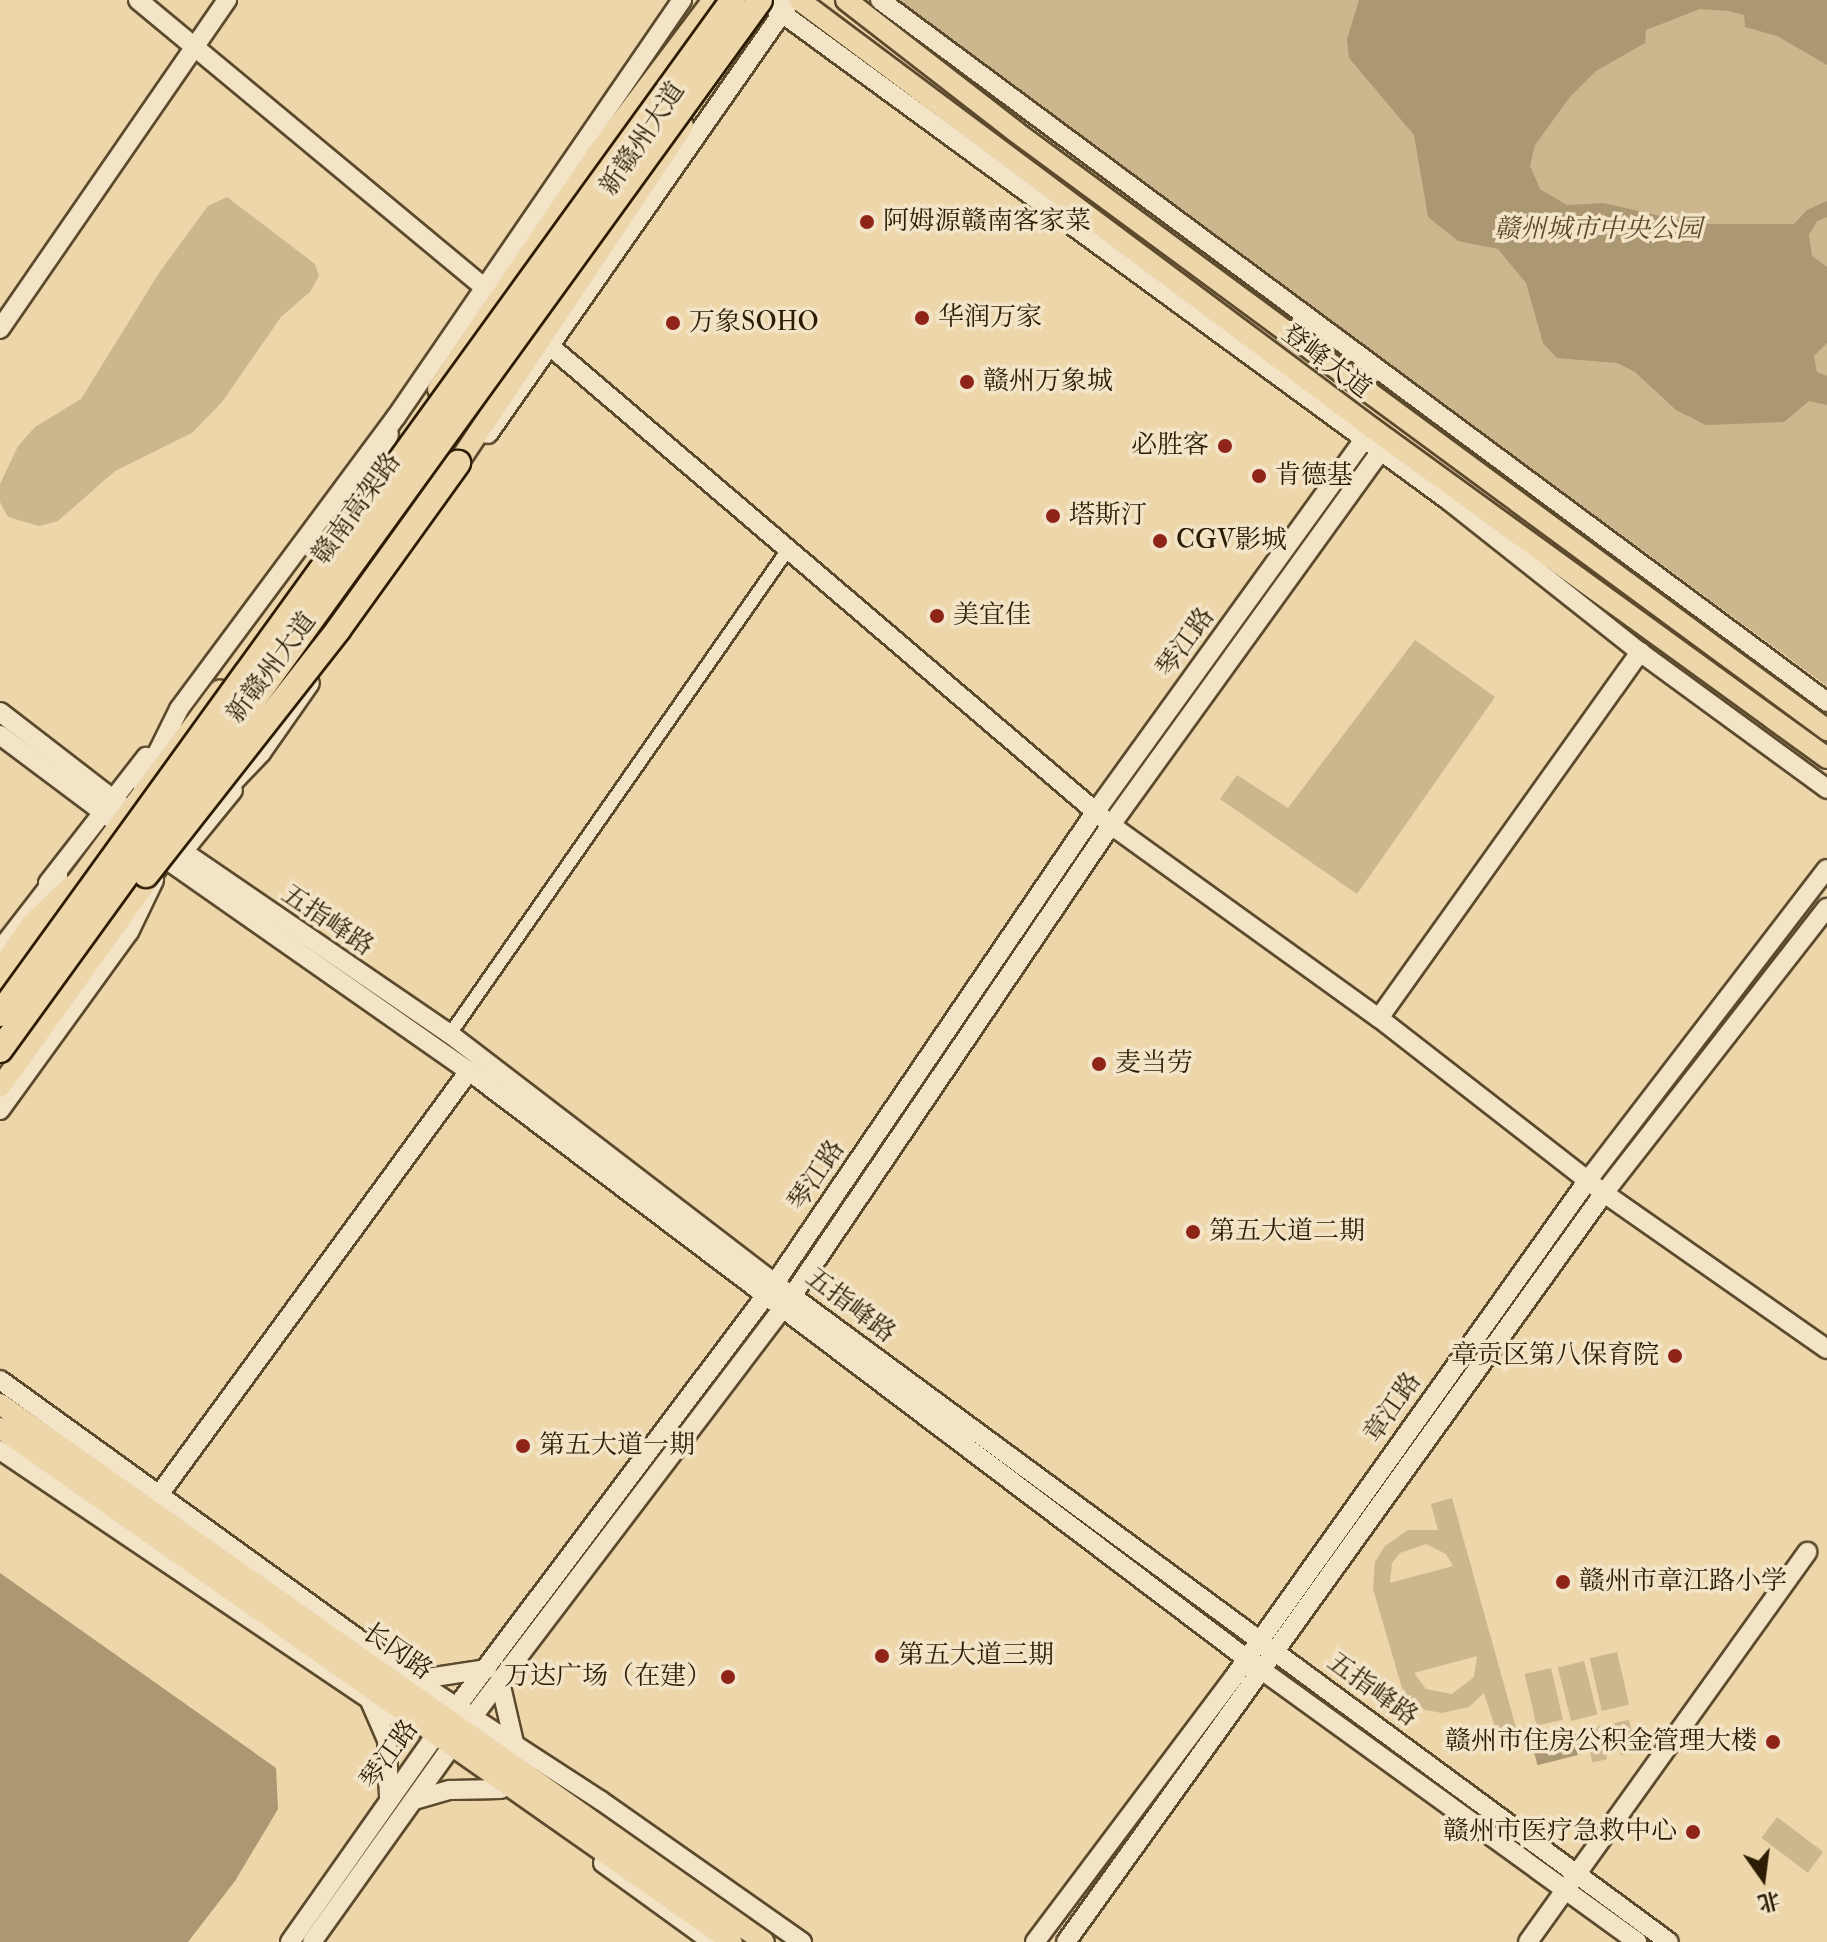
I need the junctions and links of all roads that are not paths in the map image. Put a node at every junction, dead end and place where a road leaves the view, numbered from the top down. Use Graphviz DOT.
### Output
graph roads {
  1 [pos="138,0"];
  2 [pos="227,0"];
  3 [pos="682,0"];
  4 [pos="713,0"];
  5 [pos="733,0"];
  6 [pos="799,0"];
  7 [pos="846,0"];
  8 [pos="880,0"];
  9 [pos="773,3"];
  10 [pos="197,46"];
  11 [pos="597,154"];
  12 [pos="646,179"];
  13 [pos="536,206"];
  14 [pos="617,247"];
  15 [pos="484,287"];
  16 [pos="0,329"];
  17 [pos="551,347"];
  18 [pos="396,417"];
  19 [pos="1376,441"];
  20 [pos="458,463"];
  21 [pos="370,489"];
  22 [pos="789,548"];
  23 [pos="1640,652"];
  24 [pos="1827,702"];
  25 [pos="0,712"];
  26 [pos="1827,730"];
  27 [pos="0,735"];
  28 [pos="1827,758"];
  29 [pos="1827,789"];
  30 [pos="1096,811"];
  31 [pos="117,812"];
  32 [pos="1111,825"];
  33 [pos="172,855"];
  34 [pos="1827,869"];
  35 [pos="60,885"];
  36 [pos="1827,908"];
  37 [pos="0,950"];
  38 [pos="0,974"];
  39 [pos="0,993"];
  40 [pos="0,1014"];
  41 [pos="1379,1018"];
  42 [pos="450,1034"];
  43 [pos="0,1050"];
  44 [pos="0,1069"];
  45 [pos="469,1071"];
  46 [pos="0,1087"];
  47 [pos="0,1110"];
  48 [pos="1588,1180"];
  49 [pos="1604,1193"];
  50 [pos="770,1290"];
  51 [pos="786,1303"];
  52 [pos="1827,1349"];
  53 [pos="0,1380"];
  54 [pos="0,1404"];
  55 [pos="0,1428"];
  56 [pos="0,1450"];
  57 [pos="161,1492"];
  58 [pos="1807,1552"];
  59 [pos="1259,1640"];
  60 [pos="1277,1653"];
  61 [pos="1247,1659"];
  62 [pos="1263,1671"];
  63 [pos="493,1675"];
  64 [pos="415,1680"];
  65 [pos="370,1701"];
  66 [pos="451,1731"];
  67 [pos="515,1747"];
  68 [pos="501,1789"];
  69 [pos="414,1800"];
  70 [pos="388,1803"];
  71 [pos="1577,1873"];
  72 [pos="1566,1890"];
  73 [pos="290,1942"];
  74 [pos="312,1942"];
  75 [pos="712,1942"];
  76 [pos="732,1942"];
  77 [pos="764,1942"];
  78 [pos="802,1942"];
  79 [pos="1035,1942"];
  80 [pos="1066,1942"];
  81 [pos="1528,1942"];
  82 [pos="1637,1942"];
  83 [pos="1669,1942"];
  1 -- 10 [label="street"];
  2 -- 10 [label="street"];
  3 -- 13 [label="street"];
  4 -- 11 [label="main road, 新赣州大道"];
  5 -- 40 [label="highway, 赣南高架路, bridge"];
  6 -- 19 [label="main road, 登峰大道"];
  7 -- 26 [label="main road, 登峰大道"];
  8 -- 24 [label="street"];
  9 -- 12 [label="main road, 新赣州大道"];
  9 -- 14 [label="street"];
  9 -- 19 [label="street"];
  9 -- 43 [label="highway, 赣南高架路, bridge"];
  10 -- 15 [label="street"];
  10 -- 16 [label="street"];
  11 -- 13 [label="street"];
  11 -- 21 [label="main road, 新赣州大道"];
  12 -- 14 [label="street"];
  12 -- 20 [label="main road, 新赣州大道"];
  13 -- 15 [label="street"];
  14 -- 17 [label="street"];
  15 -- 18 [label="street"];
  17 -- 22 [label="street"];
  17 -- 33 [label="street"];
  18 -- 21 [label="street"];
  18 -- 31 [label="street"];
  19 -- 23 [label="street"];
  19 -- 28 [label="main road, 登峰大道"];
  19 -- 30 [label="street, 琴江路"];
  19 -- 32 [label="street, 琴江路"];
  20 -- 33 [label="main road, 新赣州大道"];
  20 -- 44 [label="highway, bridge"];
  21 -- 31 [label="main road, 新赣州大道"];
  22 -- 30 [label="street"];
  22 -- 42 [label="street"];
  23 -- 29 [label="street"];
  23 -- 41 [label="street"];
  25 -- 31 [label="street, 五指峰路"];
  27 -- 31 [label="street, 五指峰路"];
  30 -- 32 [label="street"];
  30 -- 50 [label="street, 琴江路"];
  31 -- 33 [label="street, 五指峰路"];
  31 -- 35 [label="main road, 新赣州大道"];
  32 -- 41 [label="street"];
  32 -- 51 [label="street, 琴江路"];
  33 -- 42 [label="street, 五指峰路"];
  33 -- 45 [label="street, 五指峰路"];
  33 -- 46 [label="main road, 新赣州大道"];
  33 -- 47 [label="street"];
  34 -- 48 [label="street, 章江路"];
  35 -- 37 [label="street"];
  35 -- 38 [label="highway"];
  35 -- 39 [label="main road, 新赣州大道"];
  36 -- 49 [label="street, 章江路"];
  41 -- 48 [label="street"];
  42 -- 50 [label="street, 五指峰路"];
  45 -- 50 [label="street, 五指峰路"];
  45 -- 57 [label="street"];
  48 -- 49 [label="street"];
  48 -- 59 [label="street, 章江路"];
  49 -- 52 [label="street"];
  49 -- 60 [label="street, 章江路"];
  50 -- 51 [label="street, 五指峰路"];
  50 -- 63 [label="street, 琴江路"];
  51 -- 59 [label="street, 五指峰路"];
  51 -- 61 [label="street, 五指峰路"];
  51 -- 63 [label="street, 琴江路"];
  53 -- 57 [label="street"];
  54 -- 66 [label="main road, 长冈路"];
  55 -- 66 [label="main road, 长冈路"];
  56 -- 65 [label="street"];
  57 -- 64 [label="street"];
  58 -- 71 [label="street"];
  59 -- 60 [label="street, 五指峰路"];
  59 -- 61 [label="street, 章江路"];
  60 -- 62 [label="street, 章江路"];
  60 -- 71 [label="street, 五指峰路"];
  61 -- 62 [label="street, 五指峰路"];
  61 -- 79 [label="street, 章江路"];
  62 -- 72 [label="street, 五指峰路"];
  62 -- 80 [label="street, 章江路"];
  63 -- 64 [label="street"];
  63 -- 66 [label="street, 琴江路"];
  63 -- 67 [label="street"];
  64 -- 66 [label="street"];
  65 -- 66 [label="street"];
  65 -- 70 [label="street"];
  66 -- 67 [label="street"];
  66 -- 68 [label="street"];
  66 -- 69 [label="street, 琴江路"];
  66 -- 70 [label="street, 琴江路"];
  66 -- 76 [label="main road, 长冈路"];
  66 -- 77 [label="main road, 长冈路"];
  67 -- 78 [label="street"];
  68 -- 69 [label="street"];
  68 -- 75 [label="street"];
  69 -- 74 [label="street, 琴江路"];
  70 -- 73 [label="street, 琴江路"];
  71 -- 72 [label="street"];
  71 -- 83 [label="street, 五指峰路"];
  72 -- 81 [label="street"];
  72 -- 82 [label="street, 五指峰路"];
}
